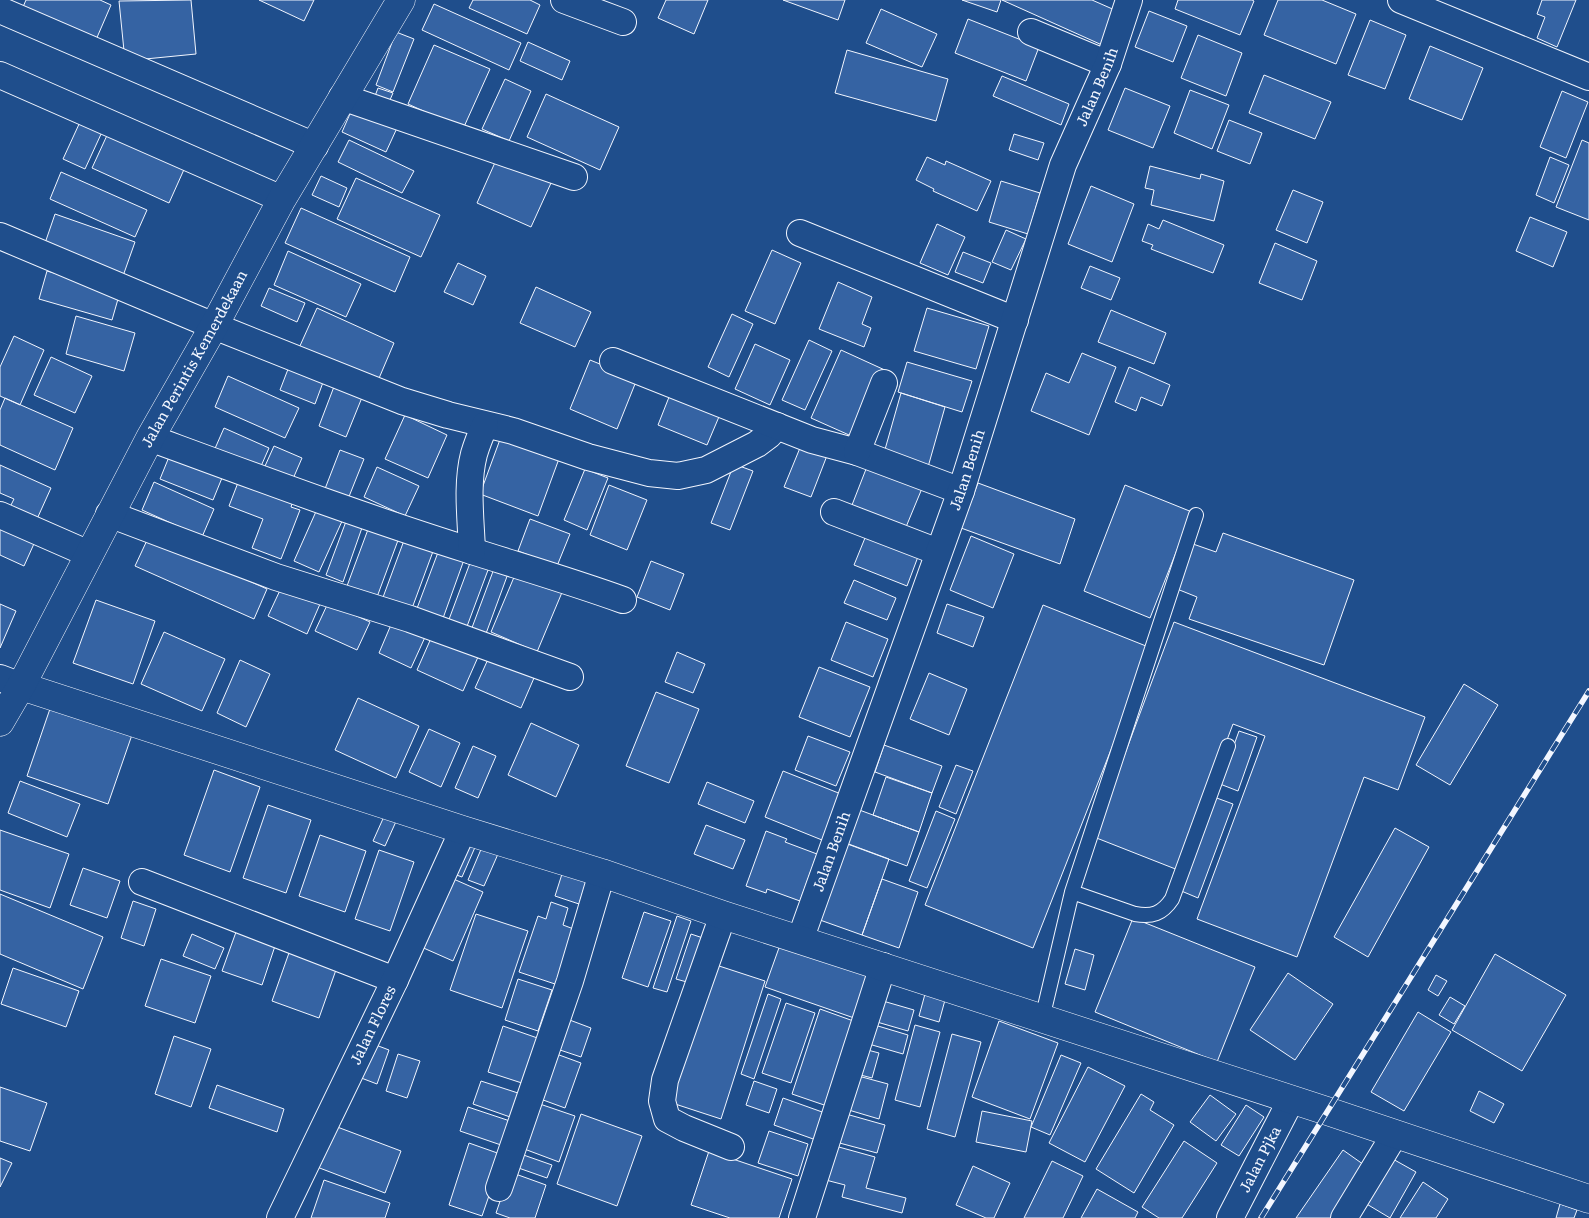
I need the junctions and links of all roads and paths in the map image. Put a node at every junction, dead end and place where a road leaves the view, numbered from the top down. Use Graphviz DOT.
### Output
graph roads {
  1 [pos="401,0"];
  2 [pos="564,0"];
  3 [pos="1129,0"];
  4 [pos="1401,0"];
  5 [pos="0,10"];
  6 [pos="623,22"];
  7 [pos="1031,32"];
  8 [pos="1108,64"];
  9 [pos="0,74"];
  10 [pos="1589,77"];
  11 [pos="342,96"];
  12 [pos="315,146"];
  13 [pos="574,177"];
  14 [pos="282,199"];
  15 [pos="800,233"];
  16 [pos="0,236"];
  17 [pos="1015,320"];
  18 [pos="214,326"];
  19 [pos="614,361"];
  20 [pos="884,383"];
  21 [pos="485,425"];
  22 [pos="777,426"];
  23 [pos="150,438"];
  24 [pos="856,452"];
  25 [pos="961,491"];
  26 [pos="834,512"];
  27 [pos="110,514"];
  28 [pos="0,515"];
  29 [pos="1196,515"];
  30 [pos="472,551"];
  31 [pos="938,552"];
  32 [pos="89,554"];
  33 [pos="623,600"];
  34 [pos="570,677"];
  35 [pos="11,682"];
  36 [pos="0,722"];
  37 [pos="1228,746"];
  38 [pos="463,830"];
  39 [pos="602,873"];
  40 [pos="142,882"];
  41 [pos="1072,892"];
  42 [pos="722,915"];
  43 [pos="800,940"];
  44 [pos="883,966"];
  45 [pos="395,980"];
  46 [pos="1042,1019"];
  47 [pos="1290,1100"];
  48 [pos="1394,1134"];
  49 [pos="731,1147"];
  50 [pos="499,1188"];
  51 [pos="1589,1199"];
  52 [pos="280,1218"];
  53 [pos="802,1218"];
  54 [pos="1230,1218"];
  55 [pos="1344,1218"];
  1 -- 11 [label="street, Jalan Perintis Kemerdekaan"];
  2 -- 6 [label="street"];
  3 -- 8 [label="street, Jalan Benih"];
  4 -- 10 [label="street"];
  5 -- 12 [label="street"];
  7 -- 8 [label="street"];
  8 -- 17 [label="street, Jalan Benih"];
  9 -- 14 [label="street"];
  11 -- 12 [label="street, Jalan Perintis Kemerdekaan"];
  11 -- 13 [label="street"];
  12 -- 14 [label="street, Jalan Perintis Kemerdekaan"];
  14 -- 18 [label="street, Jalan Perintis Kemerdekaan"];
  15 -- 17 [label="street"];
  16 -- 18 [label="street"];
  17 -- 25 [label="street, Jalan Benih"];
  18 -- 21 [label="street"];
  18 -- 23 [label="street, Jalan Perintis Kemerdekaan"];
  19 -- 22 [label="street"];
  20 -- 24 [label="street"];
  21 -- 22 [label="street"];
  21 -- 30 [label="street"];
  22 -- 24 [label="street"];
  23 -- 27 [label="street, Jalan Perintis Kemerdekaan"];
  23 -- 30 [label="street"];
  24 -- 25 [label="street"];
  25 -- 31 [label="street, Jalan Benih"];
  26 -- 31 [label="street"];
  27 -- 32 [label="street, Jalan Perintis Kemerdekaan"];
  27 -- 34 [label="street"];
  28 -- 32 [label="street"];
  29 -- 41 [label="lane"];
  30 -- 33 [label="street"];
  31 -- 43 [label="street, Jalan Benih"];
  32 -- 35 [label="street, Jalan Perintis Kemerdekaan"];
  35 -- 36 [label="street, Jalan Perintis Kemerdekaan"];
  35 -- 38 [label="street"];
  37 -- 41 [label="lane"];
  38 -- 39 [label="street"];
  38 -- 45 [label="street, Jalan Flores"];
  39 -- 42 [label="street"];
  39 -- 50 [label="street"];
  40 -- 45 [label="street"];
  41 -- 46 [label="lane"];
  42 -- 43 [label="street"];
  42 -- 49 [label="street"];
  43 -- 44 [label="street"];
  44 -- 46 [label="street"];
  44 -- 53 [label="street"];
  45 -- 52 [label="street, Jalan Flores"];
  46 -- 47 [label="street"];
  47 -- 48 [label="street"];
  47 -- 54 [label="street, Jalan Pjka"];
  48 -- 51 [label="street"];
  48 -- 55 [label="street"];
}
